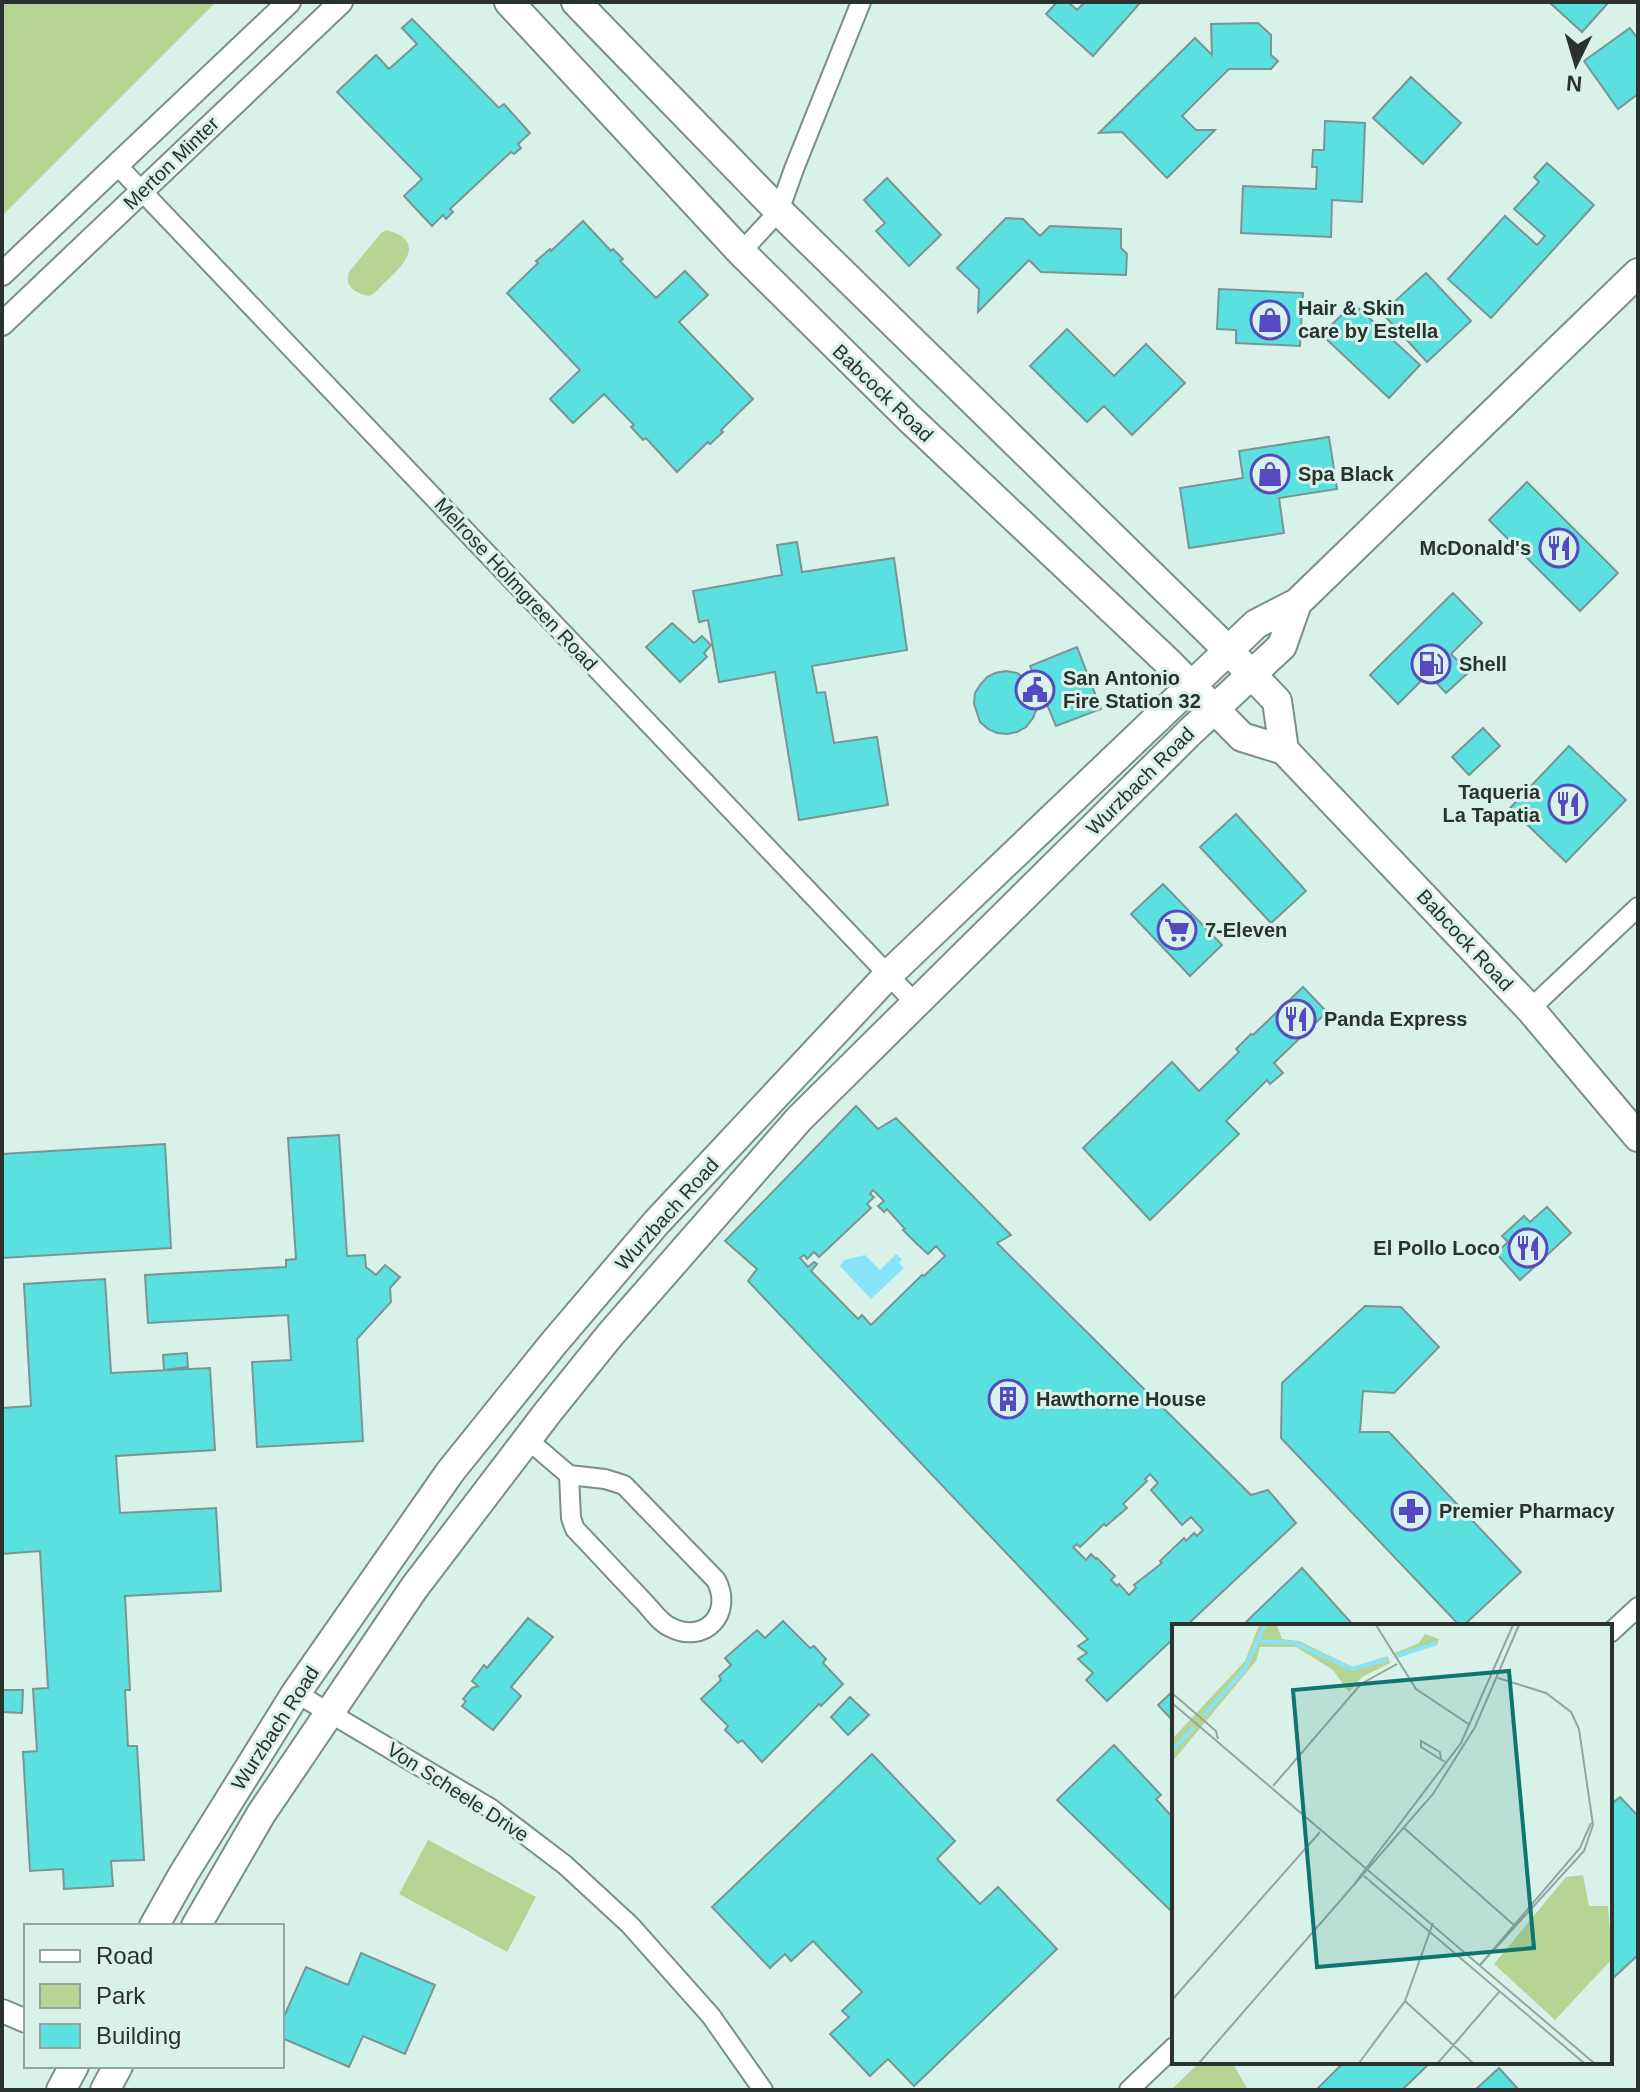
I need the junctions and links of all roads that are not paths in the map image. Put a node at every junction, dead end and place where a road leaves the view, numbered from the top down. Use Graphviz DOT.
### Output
graph roads {
  1 [pos="289,2"];
  2 [pos="341,2"];
  3 [pos="509,2"];
  4 [pos="576,2"];
  5 [pos="861,2"];
  6 [pos="116,164"];
  7 [pos="141,192"];
  8 [pos="779,211"];
  9 [pos="741,252"];
  10 [pos="1638,273"];
  11 [pos="2,274"];
  12 [pos="2,324"];
  13 [pos="1297,603"];
  14 [pos="1228,650"];
  15 [pos="1252,675"];
  16 [pos="1191,686"];
  17 [pos="1214,710"];
  18 [pos="1284,750"];
  19 [pos="1638,907"];
  20 [pos="888,975"];
  21 [pos="916,1004"];
  22 [pos="1530,1009"];
  23 [pos="1638,1137"];
  24 [pos="527,1439"];
  25 [pos="569,1475"];
  26 [pos="1638,1607"];
  27 [pos="1612,1631"];
  28 [pos="296,1693"];
  29 [pos="329,1711"];
  30 [pos="155,1924"];
  31 [pos="197,1924"];
  32 [pos="2,2011"];
  33 [pos="24,2020"];
  34 [pos="1172,2049"];
  35 [pos="73,2068"];
  36 [pos="117,2068"];
  37 [pos="61,2090"];
  38 [pos="105,2090"];
  39 [pos="763,2090"];
  40 [pos="1129,2090"];
  1 -- 6 [label="street, Merton Minter"];
  2 -- 7 [label="street, Merton Minter"];
  3 -- 9 [label="main road, Babcock Road"];
  4 -- 8 [label="main road"];
  5 -- 8 [label="street"];
  6 -- 7 [label="street, Melrose Holmgreen Road"];
  6 -- 11 [label="street, Merton Minter"];
  7 -- 12 [label="street, Merton Minter"];
  7 -- 20 [label="street, Melrose Holmgreen Road"];
  8 -- 9 [label="street"];
  8 -- 14 [label="main road"];
  9 -- 16 [label="main road, Babcock Road"];
  10 -- 13 [label="main road, Wurzbach Road"];
  13 -- 14 [label="main road, Wurzbach Road"];
  13 -- 15 [label="main road, Wurzbach Road"];
  14 -- 15 [label="main road"];
  14 -- 16 [label="main road, Wurzbach Road"];
  15 -- 17 [label="main road, Wurzbach Road"];
  15 -- 18 [label="main road"];
  16 -- 17 [label="main road, Babcock Road"];
  16 -- 20 [label="main road, Wurzbach Road"];
  17 -- 18 [label="main road, Babcock Road"];
  17 -- 21 [label="main road, Wurzbach Road"];
  18 -- 22 [label="main road, Babcock Road"];
  19 -- 22 [label="street"];
  20 -- 21 [label="street, Melrose Holmgreen Road"];
  20 -- 28 [label="main road, Wurzbach Road"];
  21 -- 24 [label="main road, Wurzbach Road"];
  22 -- 23 [label="main road, Babcock Road"];
  24 -- 25 [label="street"];
  24 -- 29 [label="main road, Wurzbach Road"];
  25 -- 25 [label="street"];
  26 -- 27 [label="street"];
  28 -- 29 [label="street, Von Scheele Drive"];
  28 -- 30 [label="main road, Wurzbach Road"];
  29 -- 31 [label="main road, Wurzbach Road"];
  29 -- 39 [label="street, Von Scheele Drive"];
  32 -- 33 [label="street"];
  34 -- 40 [label="street"];
  35 -- 37 [label="main road"];
  36 -- 38 [label="main road"];
}
